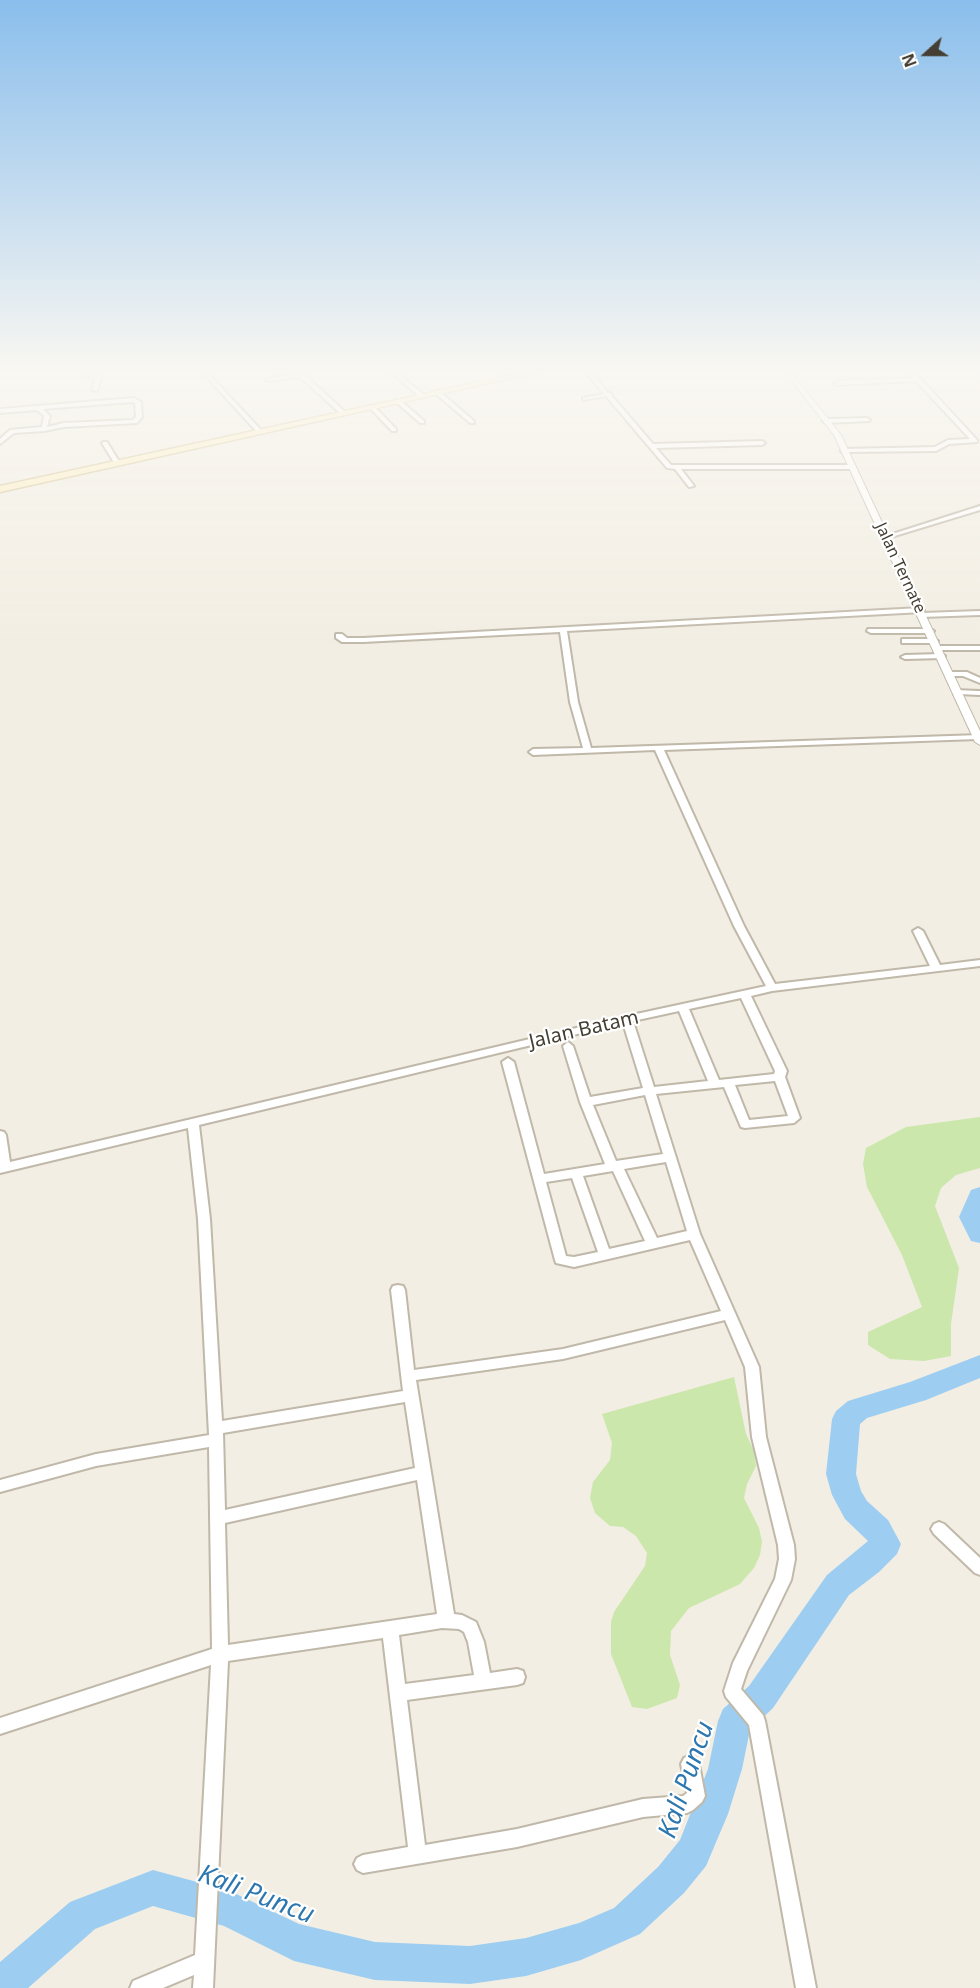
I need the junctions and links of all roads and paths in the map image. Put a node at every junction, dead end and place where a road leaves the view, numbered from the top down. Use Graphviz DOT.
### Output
graph roads {
  1 [pos="109,465"];
  2 [pos="666,465"];
  3 [pos="852,467"];
  4 [pos="677,468"];
  5 [pos="691,486"];
  6 [pos="0,489"];
  7 [pos="979,510"];
  8 [pos="886,537"];
  9 [pos="921,613"];
  10 [pos="980,614"];
  11 [pos="563,630"];
  12 [pos="930,631"];
  13 [pos="871,632"];
  14 [pos="339,636"];
  15 [pos="905,641"];
  16 [pos="937,648"];
  17 [pos="980,648"];
  18 [pos="905,657"];
  19 [pos="949,674"];
  20 [pos="980,681"];
  21 [pos="957,692"];
  22 [pos="980,693"];
  23 [pos="979,739"];
  24 [pos="659,748"];
  25 [pos="588,750"];
  26 [pos="533,752"];
  27 [pos="918,931"];
  28 [pos="980,963"];
  29 [pos="937,969"];
  30 [pos="772,988"];
  31 [pos="745,995"];
  32 [pos="684,1007"];
  33 [pos="627,1019"];
  34 [pos="568,1046"];
  35 [pos="508,1062"];
  36 [pos="779,1077"];
  37 [pos="728,1082"];
  38 [pos="715,1084"];
  39 [pos="649,1091"];
  40 [pos="586,1102"];
  41 [pos="193,1123"];
  42 [pos="0,1135"];
  43 [pos="670,1157"];
  44 [pos="614,1165"];
  45 [pos="2,1168"];
  46 [pos="576,1172"];
  47 [pos="539,1179"];
  48 [pos="694,1234"];
  49 [pos="653,1244"];
  50 [pos="605,1255"];
  51 [pos="398,1290"];
  52 [pos="729,1314"];
  53 [pos="408,1376"];
  54 [pos="411,1395"];
  55 [pos="216,1434"];
  56 [pos="424,1472"];
  57 [pos="0,1485"];
  58 [pos="218,1518"];
  59 [pos="939,1529"];
  60 [pos="980,1568"];
  61 [pos="443,1620"];
  62 [pos="390,1629"];
  63 [pos="220,1654"];
  64 [pos="517,1677"];
  65 [pos="483,1682"];
  66 [pos="398,1693"];
  67 [pos="0,1726"];
  68 [pos="690,1764"];
  69 [pos="418,1856"];
  70 [pos="363,1864"];
  71 [pos="204,1961"];
  72 [pos="140,1988"];
  73 [pos="202,1988"];
  74 [pos="806,1988"];
  1 -- 6 [label="main road"];
  2 -- 4 [label="street"];
  3 -- 4 [label="street"];
  3 -- 8 [label="street, Jalan Ternate"];
  4 -- 5 [label="street"];
  7 -- 8 [label="street"];
  8 -- 9 [label="street, Jalan Ternate"];
  9 -- 10 [label="street"];
  9 -- 11 [label="street"];
  9 -- 12 [label="street, Jalan Ternate"];
  11 -- 14 [label="street"];
  11 -- 25 [label="street"];
  12 -- 13 [label="street"];
  12 -- 16 [label="street, Jalan Ternate"];
  15 -- 16 [label="street"];
  16 -- 17 [label="street"];
  16 -- 18 [label="street"];
  16 -- 19 [label="street, Jalan Ternate"];
  19 -- 20 [label="street"];
  19 -- 21 [label="street, Jalan Ternate"];
  21 -- 22 [label="street"];
  21 -- 23 [label="street, Jalan Ternate"];
  23 -- 24 [label="street"];
  24 -- 25 [label="street"];
  24 -- 30 [label="street"];
  25 -- 26 [label="street"];
  27 -- 29 [label="street"];
  28 -- 29 [label="street, Jalan Batam"];
  29 -- 30 [label="street, Jalan Batam"];
  30 -- 31 [label="street, Jalan Batam"];
  31 -- 32 [label="street, Jalan Batam"];
  31 -- 36 [label="street"];
  32 -- 33 [label="street, Jalan Batam"];
  32 -- 38 [label="street"];
  33 -- 39 [label="street"];
  33 -- 41 [label="street, Jalan Batam"];
  34 -- 40 [label="street"];
  35 -- 47 [label="street"];
  36 -- 37 [label="street"];
  36 -- 37 [label="street"];
  37 -- 38 [label="street"];
  38 -- 39 [label="street"];
  39 -- 40 [label="street"];
  39 -- 43 [label="street"];
  40 -- 44 [label="street"];
  41 -- 45 [label="street, Jalan Batam"];
  41 -- 55 [label="street"];
  42 -- 45 [label="street"];
  43 -- 44 [label="street"];
  43 -- 48 [label="street"];
  44 -- 46 [label="street"];
  44 -- 49 [label="street"];
  46 -- 47 [label="street"];
  46 -- 50 [label="street"];
  47 -- 50 [label="street"];
  48 -- 49 [label="street"];
  48 -- 52 [label="street"];
  49 -- 50 [label="street"];
  51 -- 53 [label="street"];
  52 -- 53 [label="street"];
  52 -- 74 [label="street"];
  53 -- 54 [label="street"];
  54 -- 55 [label="street"];
  54 -- 56 [label="street"];
  55 -- 57 [label="street"];
  55 -- 58 [label="street"];
  56 -- 58 [label="street"];
  56 -- 61 [label="street"];
  58 -- 63 [label="street"];
  59 -- 60 [label="street"];
  61 -- 62 [label="street"];
  61 -- 65 [label="street"];
  62 -- 63 [label="street"];
  62 -- 66 [label="street"];
  63 -- 67 [label="street"];
  63 -- 71 [label="street"];
  64 -- 65 [label="street"];
  65 -- 66 [label="street"];
  66 -- 69 [label="street"];
  68 -- 69 [label="street"];
  69 -- 70 [label="street"];
  71 -- 72 [label="street"];
  71 -- 73 [label="street"];
}
